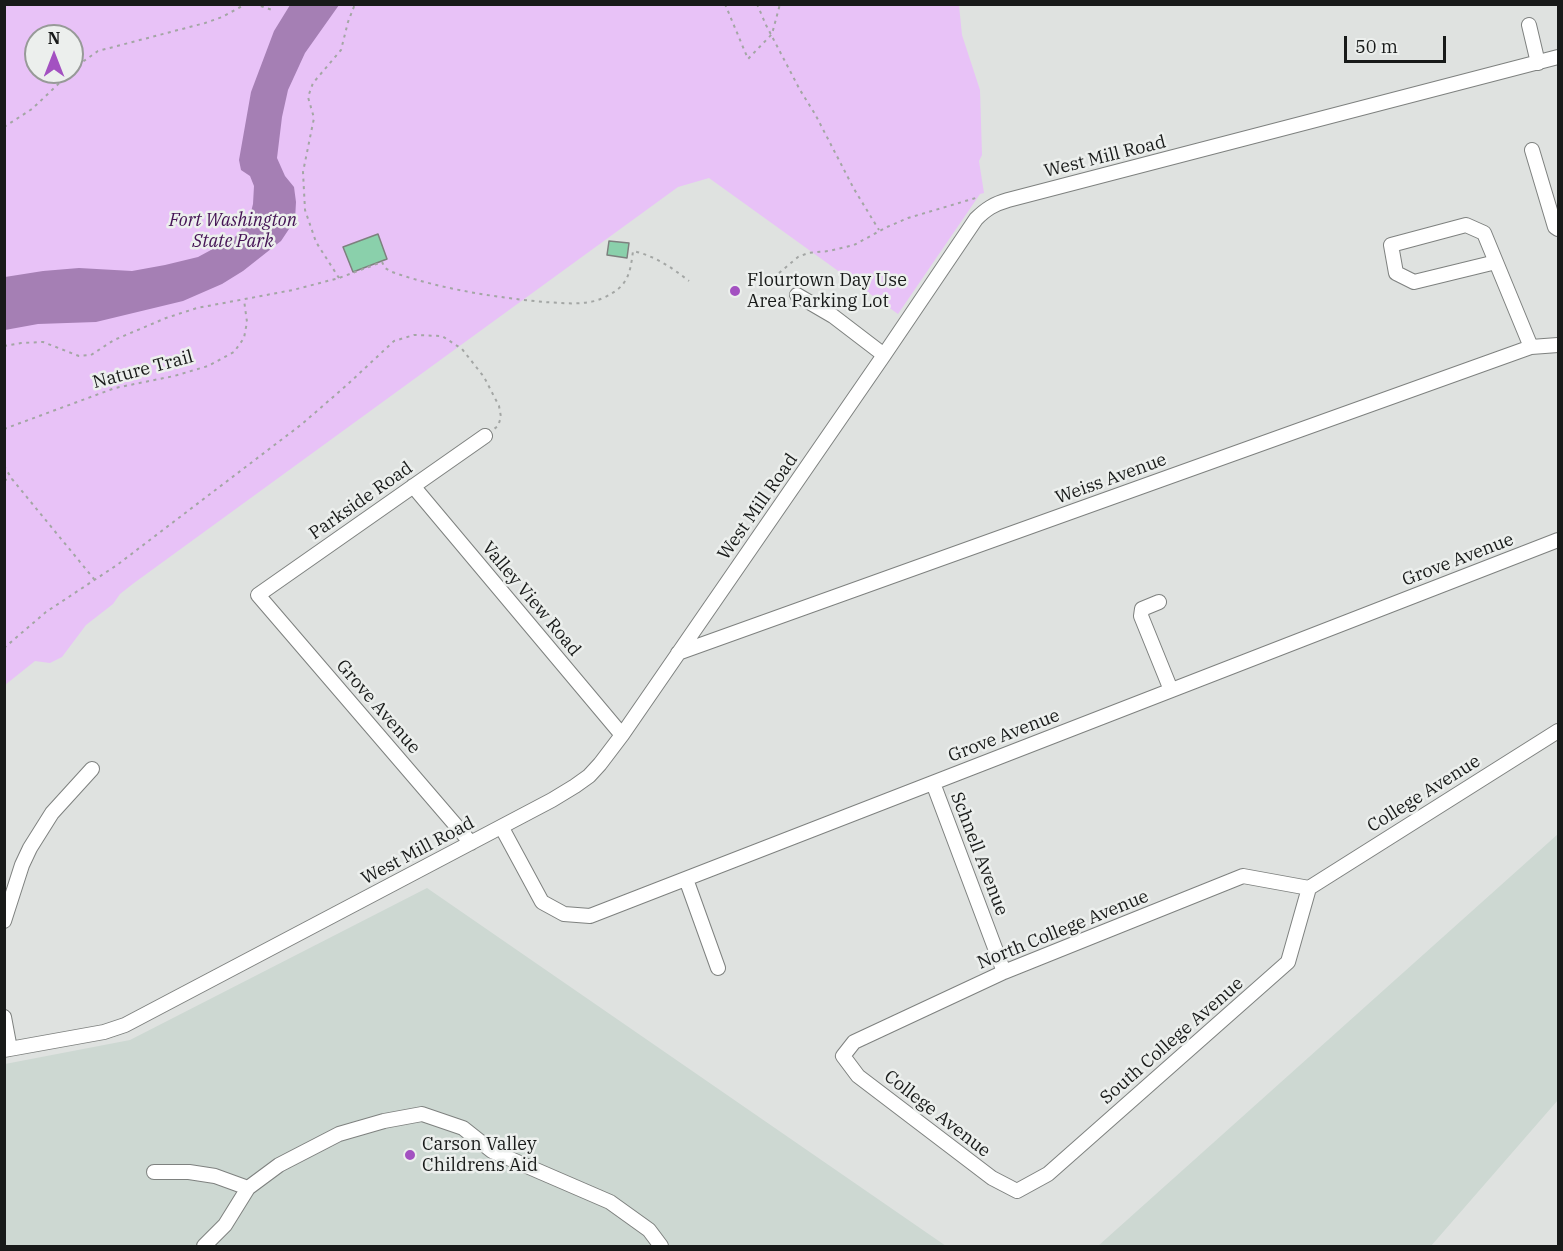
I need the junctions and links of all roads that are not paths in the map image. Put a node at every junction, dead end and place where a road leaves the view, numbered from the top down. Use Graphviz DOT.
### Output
graph roads {
  1 [pos="1529,25"];
  2 [pos="1558,57"];
  3 [pos="1538,63"];
  4 [pos="1532,150"];
  5 [pos="1558,229"];
  6 [pos="1496,262"];
  7 [pos="797,295"];
  8 [pos="1558,345"];
  9 [pos="1531,347"];
  10 [pos="884,356"];
  11 [pos="485,436"];
  12 [pos="413,486"];
  13 [pos="1558,540"];
  14 [pos="258,595"];
  15 [pos="1159,602"];
  16 [pos="678,653"];
  17 [pos="1171,690"];
  18 [pos="1558,730"];
  19 [pos="622,735"];
  20 [pos="92,769"];
  21 [pos="933,783"];
  22 [pos="502,828"];
  23 [pos="471,843"];
  24 [pos="686,879"];
  25 [pos="1309,888"];
  26 [pos="4,921"];
  27 [pos="718,968"];
  28 [pos="1004,972"];
  29 [pos="4,1017"];
  30 [pos="7,1049"];
  31 [pos="843,1056"];
  32 [pos="154,1172"];
  33 [pos="248,1188"];
  34 [pos="1017,1191"];
  35 [pos="204,1246"];
  36 [pos="661,1246"];
  1 -- 3 [label="street"];
  2 -- 3 [label="street, West Mill Road"];
  3 -- 10 [label="street, West Mill Road"];
  4 -- 5 [label="street"];
  6 -- 6 [label="street"];
  6 -- 9 [label="street"];
  7 -- 10 [label="street"];
  8 -- 9 [label="street, Weiss Avenue"];
  9 -- 16 [label="street, Weiss Avenue"];
  10 -- 16 [label="street, West Mill Road"];
  11 -- 12 [label="street, Parkside Road"];
  12 -- 14 [label="street, Parkside Road"];
  12 -- 19 [label="street, Valley View Road"];
  13 -- 17 [label="street, Grove Avenue"];
  14 -- 23 [label="street, Grove Avenue"];
  15 -- 17 [label="street"];
  16 -- 19 [label="street, West Mill Road"];
  17 -- 21 [label="street, Grove Avenue"];
  18 -- 25 [label="street, College Avenue"];
  19 -- 22 [label="street, West Mill Road"];
  20 -- 26 [label="street"];
  21 -- 24 [label="street, Grove Avenue"];
  21 -- 28 [label="street, Schnell Avenue"];
  22 -- 23 [label="street, West Mill Road"];
  22 -- 24 [label="street, Grove Avenue"];
  23 -- 30 [label="street, West Mill Road"];
  24 -- 27 [label="street"];
  25 -- 28 [label="street, North College Avenue"];
  25 -- 34 [label="street, South College Avenue"];
  28 -- 31 [label="street, North College Avenue"];
  29 -- 30 [label="street"];
  31 -- 34 [label="street, College Avenue"];
  32 -- 33 [label="street"];
  33 -- 35 [label="street"];
  33 -- 36 [label="street"];
}
